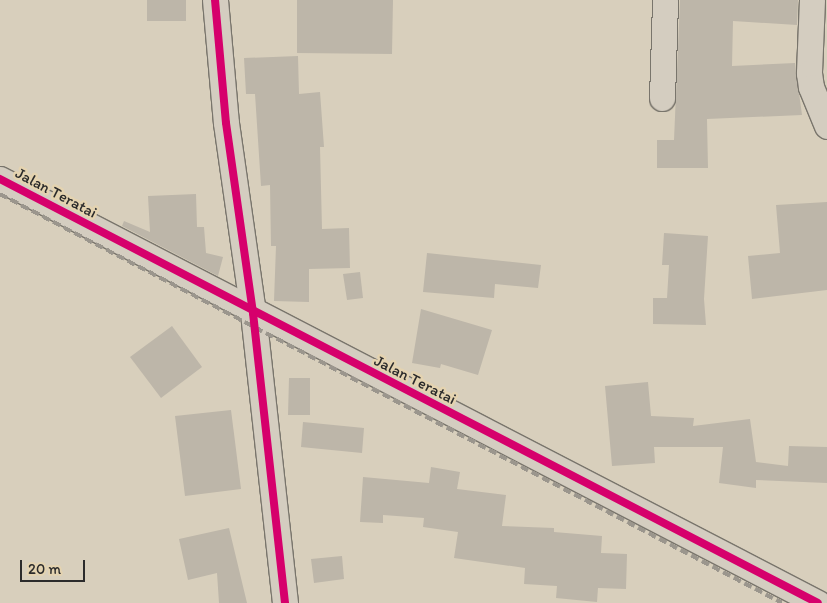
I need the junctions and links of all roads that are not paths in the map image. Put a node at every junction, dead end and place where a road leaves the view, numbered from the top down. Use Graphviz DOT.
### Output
graph roads {
  1 [pos="215,0"];
  2 [pos="665,0"];
  3 [pos="812,0"];
  4 [pos="662,98"];
  5 [pos="827,126"];
  6 [pos="0,179"];
  7 [pos="253,313"];
  8 [pos="285,603"];
  9 [pos="818,603"];
  1 -- 7 [label="street"];
  2 -- 4 [label="street"];
  3 -- 5 [label="street"];
  6 -- 7 [label="street, Jalan Teratai"];
  7 -- 8 [label="street"];
  7 -- 9 [label="street, Jalan Teratai"];
}
